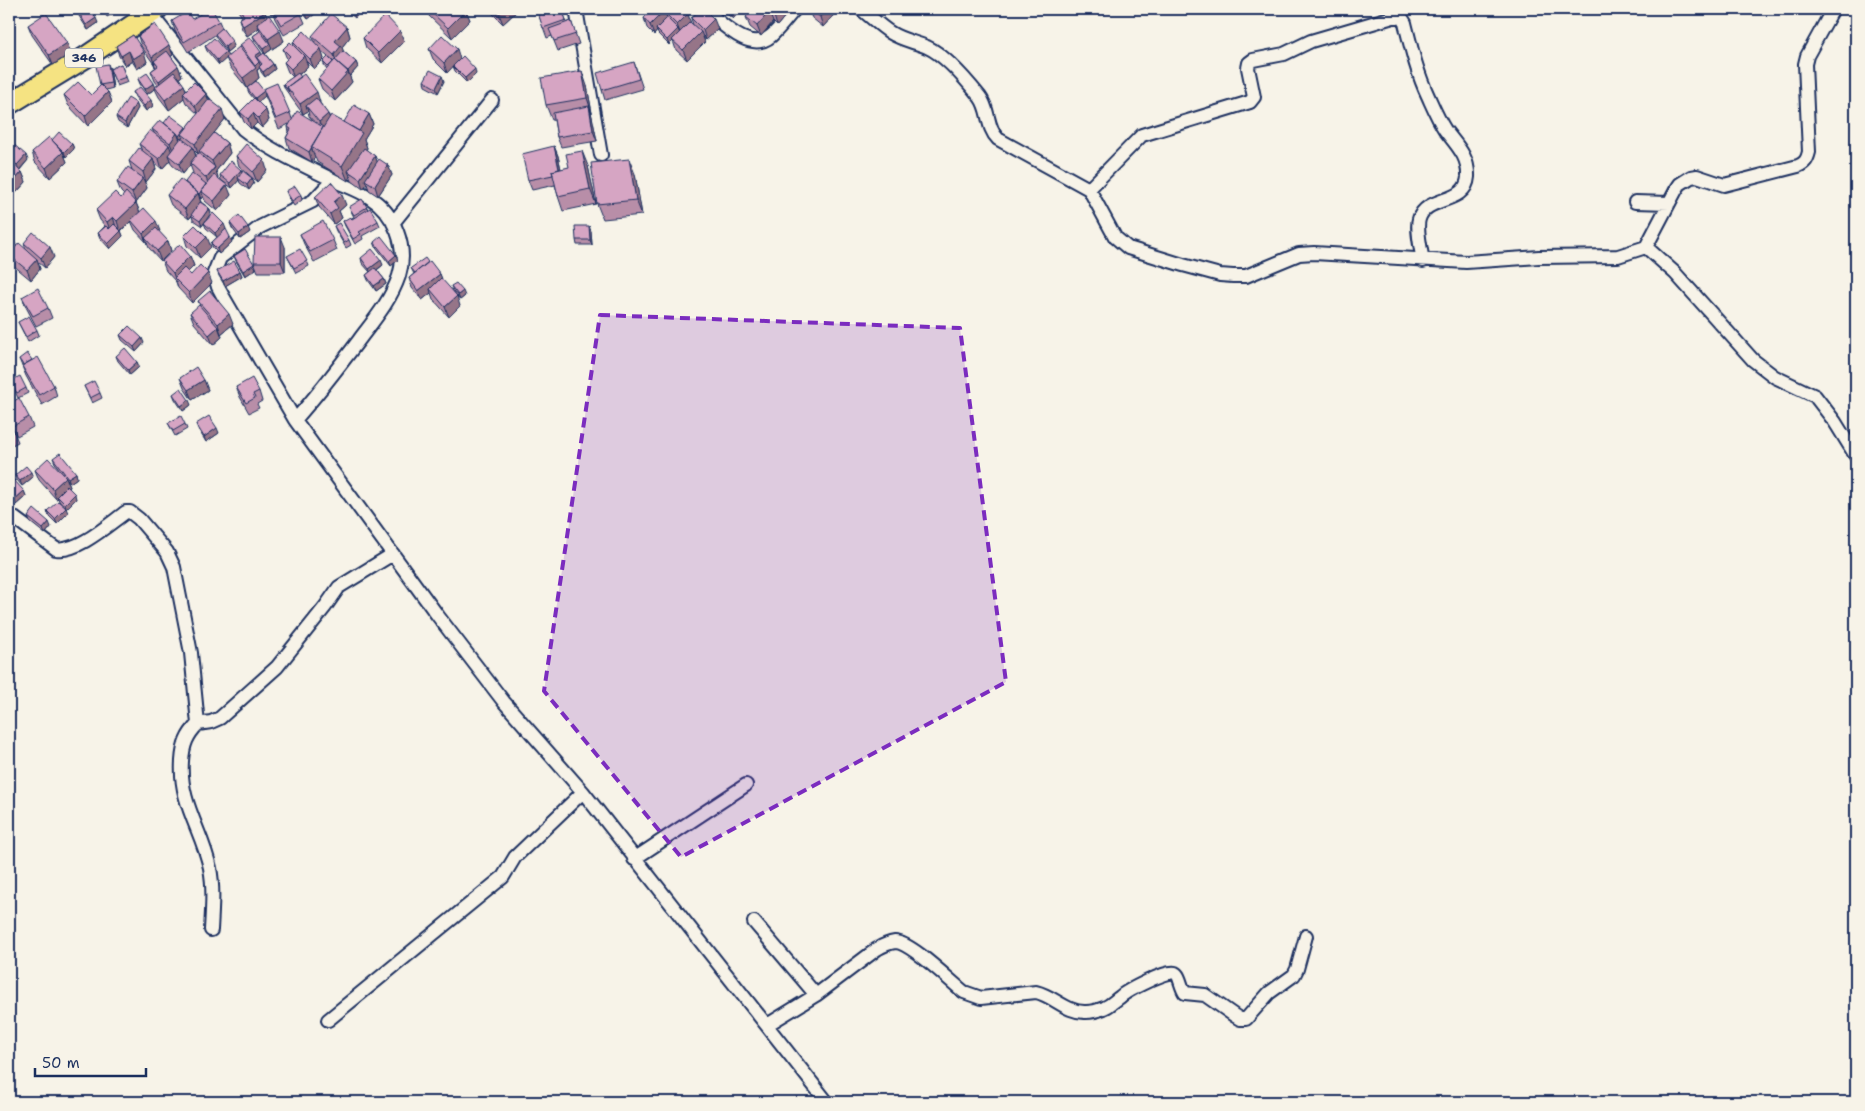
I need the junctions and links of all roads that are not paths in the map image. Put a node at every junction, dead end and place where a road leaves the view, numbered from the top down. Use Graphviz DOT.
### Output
graph roads {
  1 [pos="576,9"];
  2 [pos="704,9"];
  3 [pos="795,9"];
  4 [pos="861,9"];
  5 [pos="1833,9"];
  6 [pos="153,11"];
  7 [pos="492,100"];
  8 [pos="9,104"];
  9 [pos="601,155"];
  10 [pos="333,180"];
  11 [pos="1089,189"];
  12 [pos="1635,202"];
  13 [pos="1669,203"];
  14 [pos="393,223"];
  15 [pos="1646,247"];
  16 [pos="1422,260"];
  17 [pos="295,420"];
  18 [pos="1856,456"];
  19 [pos="9,514"];
  20 [pos="393,554"];
  21 [pos="198,724"];
  22 [pos="746,785"];
  23 [pos="583,792"];
  24 [pos="634,859"];
  25 [pos="754,922"];
  26 [pos="211,930"];
  27 [pos="1306,936"];
  28 [pos="816,995"];
  29 [pos="328,1020"];
  30 [pos="767,1025"];
  31 [pos="827,1102"];
  1 -- 9 [label="street"];
  2 -- 3 [label="street"];
  4 -- 11 [label="street"];
  5 -- 13 [label="street"];
  6 -- 8 [label="main road, 346"];
  6 -- 10 [label="street"];
  7 -- 14 [label="street"];
  10 -- 14 [label="street"];
  10 -- 17 [label="street"];
  11 -- 16 [label="street"];
  11 -- 16 [label="street"];
  12 -- 13 [label="street"];
  13 -- 15 [label="street"];
  14 -- 17 [label="street"];
  15 -- 16 [label="street"];
  15 -- 18 [label="street"];
  17 -- 20 [label="street"];
  19 -- 21 [label="street"];
  20 -- 21 [label="street"];
  20 -- 23 [label="street"];
  21 -- 26 [label="street"];
  22 -- 24 [label="street"];
  23 -- 24 [label="street"];
  23 -- 29 [label="street"];
  24 -- 30 [label="street"];
  25 -- 28 [label="street"];
  27 -- 28 [label="street"];
  28 -- 30 [label="street"];
  30 -- 31 [label="street"];
}
